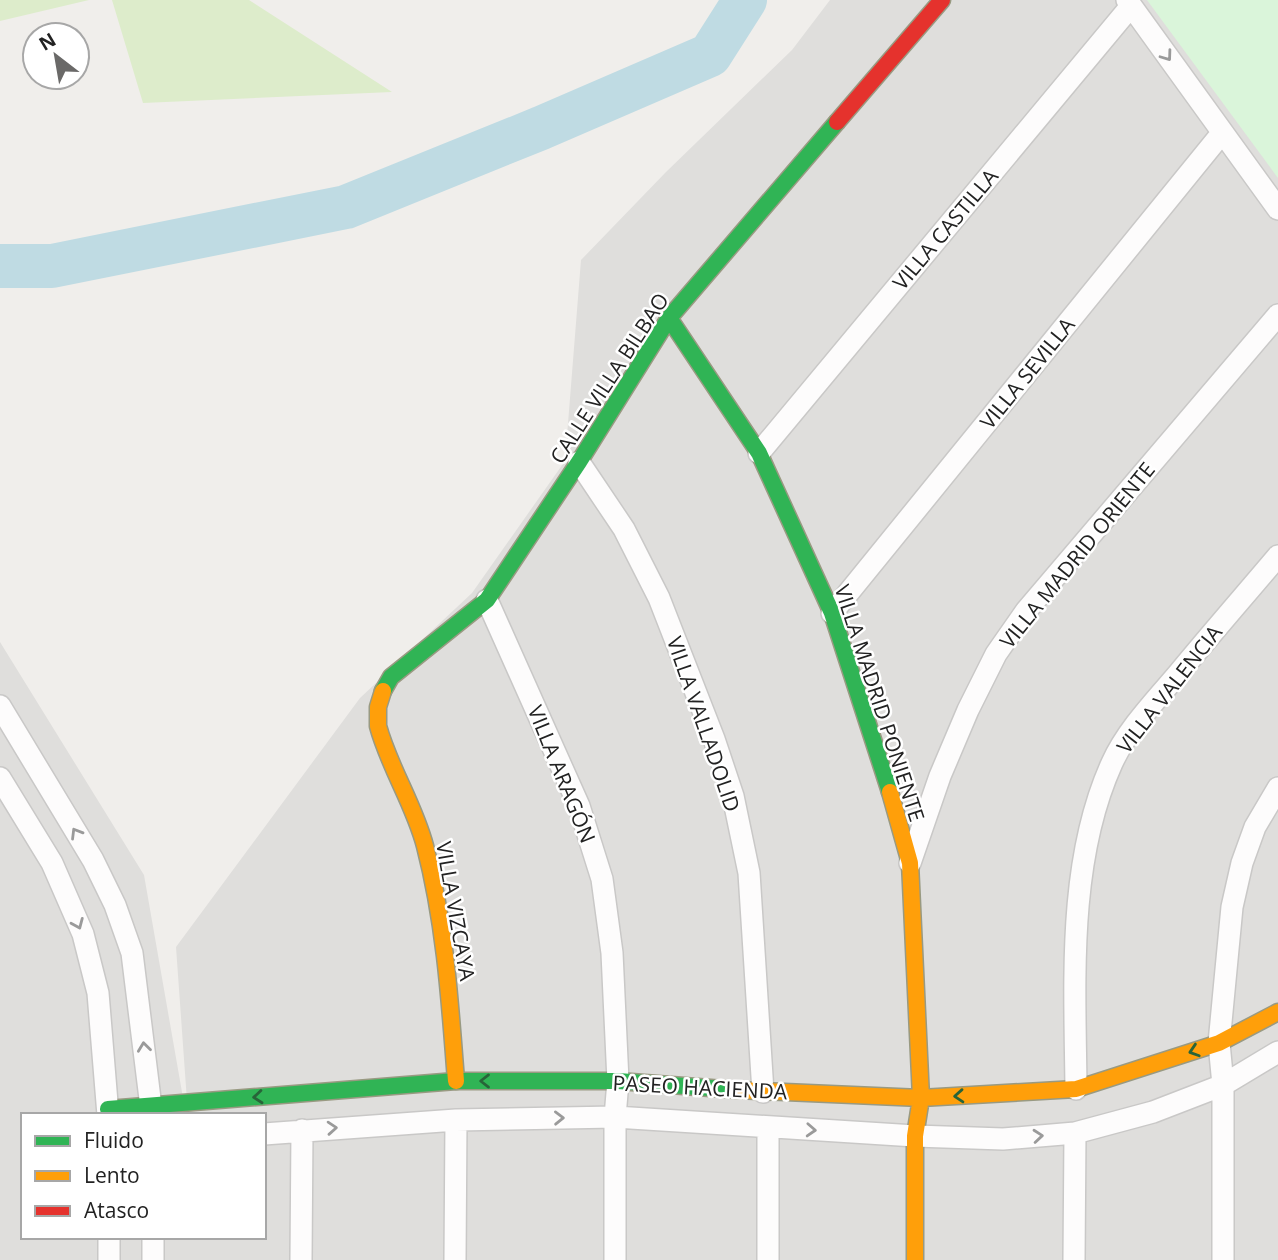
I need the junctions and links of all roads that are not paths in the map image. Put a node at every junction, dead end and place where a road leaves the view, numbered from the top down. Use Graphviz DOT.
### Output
graph roads {
  1 [pos="942,0"];
  2 [pos="1129,3"];
  3 [pos="1222,132"];
  4 [pos="1278,209"];
  5 [pos="1278,315"];
  6 [pos="669,318"];
  7 [pos="760,453"];
  8 [pos="579,462"];
  9 [pos="1278,556"];
  10 [pos="487,600"];
  11 [pos="832,613"];
  12 [pos="391,677"];
  13 [pos="0,706"];
  14 [pos="0,778"];
  15 [pos="1278,788"];
  16 [pos="910,863"];
  17 [pos="1278,1012"];
  18 [pos="1219,1043"];
  19 [pos="1278,1052"];
  20 [pos="456,1081"];
  21 [pos="618,1081"];
  22 [pos="1223,1085"];
  23 [pos="1076,1089"];
  24 [pos="763,1092"];
  25 [pos="920,1098"];
  26 [pos="152,1110"];
  27 [pos="108,1112"];
  28 [pos="615,1117"];
  29 [pos="456,1120"];
  30 [pos="768,1128"];
  31 [pos="302,1130"];
  32 [pos="1075,1133"];
  33 [pos="266,1134"];
  34 [pos="915,1136"];
  35 [pos="109,1239"];
  36 [pos="153,1239"];
  37 [pos="109,1260"];
  38 [pos="153,1260"];
  39 [pos="301,1260"];
  40 [pos="455,1260"];
  41 [pos="615,1260"];
  42 [pos="768,1260"];
  43 [pos="915,1260"];
  44 [pos="1074,1260"];
  45 [pos="1223,1260"];
  1 -- 6 [label="street, CALLE VILLA BILBAO"];
  2 -- 3 [label="street, one-way"];
  2 -- 7 [label="street, VILLA CASTILLA"];
  3 -- 4 [label="street"];
  3 -- 11 [label="street, VILLA SEVILLA"];
  5 -- 16 [label="street, VILLA MADRID ORIENTE"];
  6 -- 7 [label="street, VILLA MADRID PONIENTE"];
  6 -- 8 [label="street, CALLE VILLA BILBAO"];
  7 -- 11 [label="street, VILLA MADRID PONIENTE"];
  8 -- 10 [label="street, CALLE VILLA BILBAO"];
  8 -- 24 [label="street, VILLA VALLADOLID"];
  9 -- 23 [label="street, VILLA VALENCIA"];
  10 -- 12 [label="street, CALLE VILLA BILBAO"];
  10 -- 21 [label="street, VILLA ARAGÓN"];
  11 -- 16 [label="street, VILLA MADRID PONIENTE"];
  12 -- 20 [label="street, VILLA VIZCAYA"];
  26 -- 13 [label="street, one-way"];
  14 -- 27 [label="street, one-way"];
  15 -- 18 [label="street"];
  16 -- 25 [label="street, VILLA MADRID PONIENTE"];
  17 -- 18 [label="street, PASEO HACIENDA"];
  18 -- 22 [label="street"];
  18 -- 23 [label="street, PASEO HACIENDA, one-way"];
  19 -- 22 [label="street, PASEO HACIENDA"];
  21 -- 20 [label="street, PASEO HACIENDA, one-way"];
  20 -- 26 [label="street, PASEO HACIENDA, one-way"];
  21 -- 24 [label="street, PASEO HACIENDA"];
  21 -- 28 [label="street, VILLA ARAGÓN"];
  22 -- 32 [label="street, PASEO HACIENDA"];
  22 -- 45 [label="street"];
  23 -- 25 [label="street, PASEO HACIENDA, one-way"];
  24 -- 25 [label="street, PASEO HACIENDA"];
  25 -- 34 [label="street, VILLA MADRID PONIENTE"];
  26 -- 27 [label="street, PASEO HACIENDA"];
  29 -- 28 [label="street, PASEO HACIENDA, one-way"];
  28 -- 30 [label="street, PASEO HACIENDA"];
  28 -- 41 [label="street, VILLA ARAGÓN"];
  31 -- 29 [label="street, PASEO HACIENDA, one-way"];
  29 -- 40 [label="street"];
  30 -- 34 [label="street, PASEO HACIENDA, one-way"];
  30 -- 42 [label="street"];
  31 -- 33 [label="street, PASEO HACIENDA"];
  31 -- 39 [label="street"];
  34 -- 32 [label="street, PASEO HACIENDA, one-way"];
  32 -- 44 [label="street"];
  34 -- 43 [label="street, VILLA MADRID PONIENTE"];
  35 -- 37 [label="street"];
  36 -- 38 [label="street"];
}
